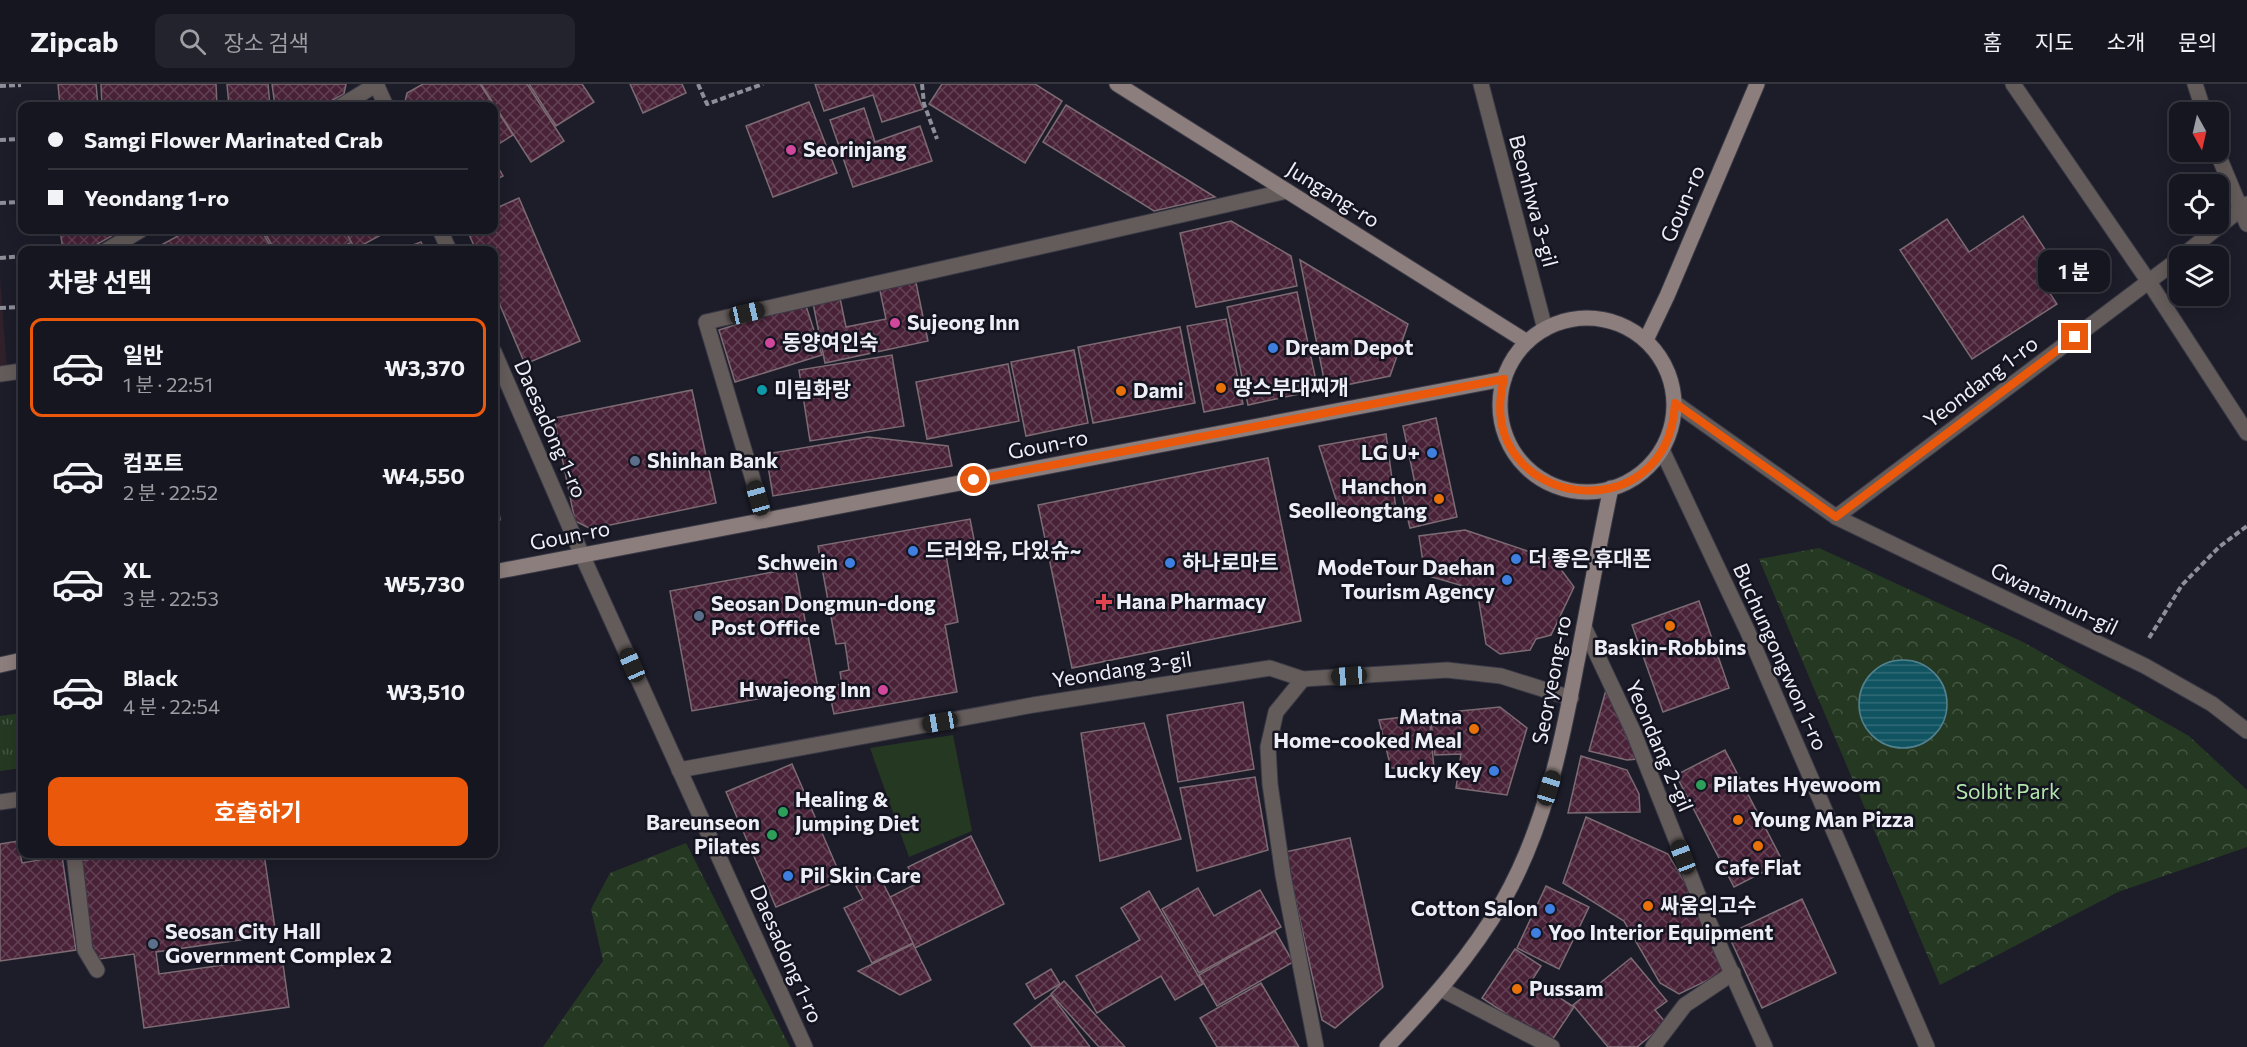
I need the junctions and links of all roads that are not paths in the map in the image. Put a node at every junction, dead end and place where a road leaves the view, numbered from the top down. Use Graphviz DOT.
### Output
graph roads {
  1 [pos="377,84"];
  2 [pos="1117,84"];
  3 [pos="1480,84"];
  4 [pos="1757,84"];
  5 [pos="2013,84"];
  6 [pos="2194,84"];
  7 [pos="348,102"];
  8 [pos="384,102"];
  9 [pos="2200,102"];
  10 [pos="2222,162"];
  11 [pos="1287,191"];
  12 [pos="2244,206"];
  13 [pos="2247,224"];
  14 [pos="134,234"];
  15 [pos="113,246"];
  16 [pos="2195,246"];
  17 [pos="2169,266"];
  18 [pos="2149,282"];
  19 [pos="1545,329"];
  20 [pos="1646,340"];
  21 [pos="1527,342"];
  22 [pos="498,361"];
  23 [pos="18,372"];
  24 [pos="0,374"];
  25 [pos="1504,379"];
  26 [pos="1675,403"];
  27 [pos="2247,433"];
  28 [pos="1662,450"];
  29 [pos="1611,488"];
  30 [pos="1836,517"];
  31 [pos="765,520"];
  32 [pos="582,555"];
  33 [pos="498,571"];
  34 [pos="1584,627"];
  35 [pos="18,661"];
  36 [pos="0,664"];
  37 [pos="1303,679"];
  38 [pos="1571,698"];
  39 [pos="2247,731"];
  40 [pos="679,770"];
  41 [pos="18,800"];
  42 [pos="0,802"];
  43 [pos="74,858"];
  44 [pos="97,970"];
  45 [pos="1733,973"];
  46 [pos="1441,988"];
  47 [pos="1659,1044"];
  48 [pos="805,1047"];
  49 [pos="1316,1047"];
  50 [pos="1387,1047"];
  51 [pos="1552,1047"];
  52 [pos="1765,1047"];
  53 [pos="1927,1047"];
  1 -- 7 [label="street"];
  1 -- 8 [label="street"];
  2 -- 11 [label="street, Jungang-ro"];
  3 -- 19 [label="street, Beonhwa 3-gil"];
  4 -- 20 [label="street, Goun-ro"];
  5 -- 18 [label="street"];
  6 -- 9 [label="street"];
  10 -- 12 [label="street"];
  11 -- 21 [label="street, Jungang-ro"];
  11 -- 31 [label="street"];
  12 -- 13 [label="street"];
  12 -- 16 [label="street, Yeondang 1-ro"];
  14 -- 15 [label="street"];
  17 -- 18 [label="street, Yeondang 1-ro"];
  18 -- 27 [label="street"];
  18 -- 30 [label="street, Yeondang 1-ro"];
  19 -- 20 [label="street"];
  19 -- 21 [label="street"];
  20 -- 26 [label="street"];
  21 -- 25 [label="street"];
  22 -- 32 [label="street, Daesadong 1-ro"];
  23 -- 24 [label="street"];
  25 -- 29 [label="street"];
  25 -- 31 [label="street, Goun-ro"];
  26 -- 28 [label="street"];
  26 -- 30 [label="street, Gwanamun-gil"];
  28 -- 29 [label="street"];
  28 -- 53 [label="street, Buchungongwon 1-ro"];
  29 -- 34 [label="street, Seoryeong-ro"];
  30 -- 39 [label="street, Gwanamun-gil"];
  31 -- 32 [label="street, Goun-ro"];
  32 -- 33 [label="street, Goun-ro"];
  32 -- 40 [label="street, Daesadong 1-ro"];
  34 -- 38 [label="street, Seoryeong-ro"];
  34 -- 45 [label="street, Yeondang 2-gil"];
  35 -- 36 [label="street"];
  37 -- 38 [label="street, Yeondang 3-gil"];
  37 -- 40 [label="street, Yeondang 3-gil"];
  37 -- 49 [label="street"];
  38 -- 46 [label="street, Seoryeong-ro"];
  40 -- 48 [label="street, Daesadong 1-ro"];
  41 -- 42 [label="street"];
  43 -- 44 [label="street"];
  45 -- 47 [label="street"];
  45 -- 52 [label="street, Yeondang 2-gil"];
  46 -- 50 [label="street, Seoryeong-ro"];
  46 -- 51 [label="street"];
}
